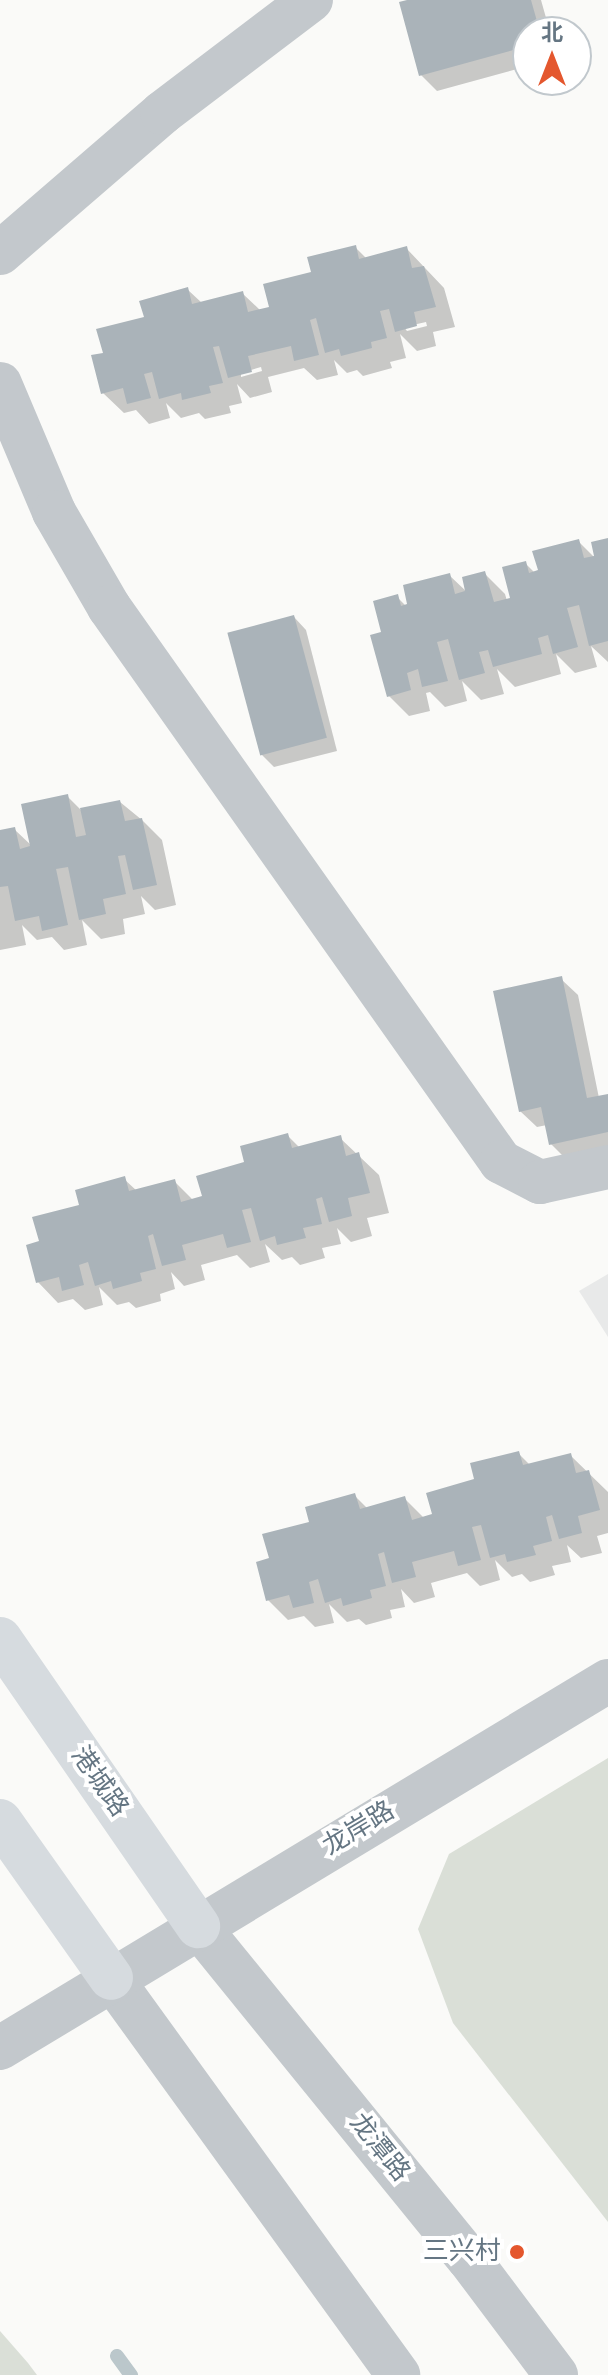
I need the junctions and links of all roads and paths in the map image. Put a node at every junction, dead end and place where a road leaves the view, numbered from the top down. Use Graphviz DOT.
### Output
graph roads {
  1 [pos="311,0"];
  2 [pos="0,253"];
  3 [pos="0,384"];
  4 [pos="608,1167"];
  5 [pos="0,1639"];
  6 [pos="608,1681"];
  7 [pos="0,1821"];
  8 [pos="198,1926"];
  9 [pos="111,1978"];
  10 [pos="0,2048"];
  11 [pos="398,2375"];
  12 [pos="556,2375"];
  1 -- 2 [label="street"];
  3 -- 4 [label="street"];
  5 -- 8 [label="main road, 港城路"];
  6 -- 8 [label="street, 龙岸路"];
  7 -- 9 [label="main road"];
  8 -- 9 [label="street, 龙岸路"];
  8 -- 12 [label="street, 龙潭路"];
  9 -- 10 [label="street, 龙岸路"];
  9 -- 11 [label="street"];
}
